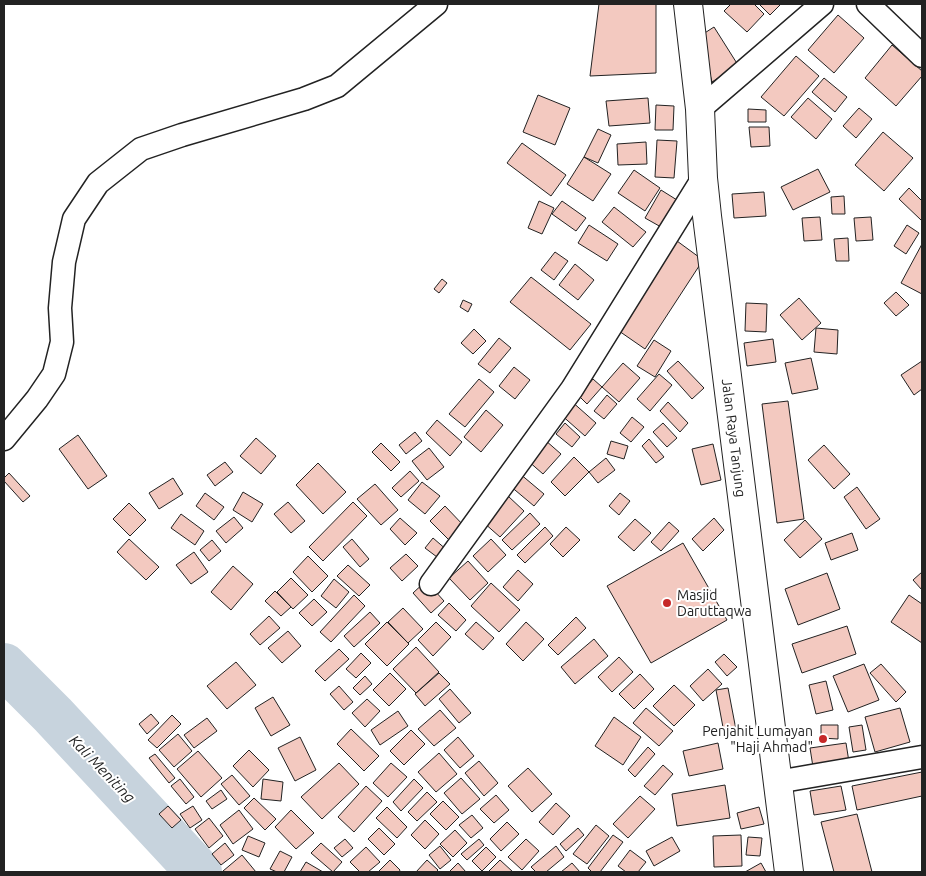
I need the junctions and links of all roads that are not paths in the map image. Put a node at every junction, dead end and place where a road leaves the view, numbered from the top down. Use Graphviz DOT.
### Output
graph roads {
  1 [pos="436,4"];
  2 [pos="688,4"];
  3 [pos="822,4"];
  4 [pos="868,4"];
  5 [pos="922,56"];
  6 [pos="700,110"];
  7 [pos="703,178"];
  8 [pos="4,438"];
  9 [pos="431,584"];
  10 [pos="922,757"];
  11 [pos="777,782"];
  12 [pos="789,872"];
  1 -- 8 [label="street"];
  2 -- 6 [label="main road, Jalan Raya Tanjung"];
  3 -- 6 [label="street"];
  4 -- 5 [label="street"];
  6 -- 7 [label="main road, Jalan Raya Tanjung"];
  7 -- 9 [label="street"];
  7 -- 11 [label="main road, Jalan Raya Tanjung"];
  10 -- 11 [label="street"];
  11 -- 12 [label="main road, Jalan Raya Tanjung"];
}
